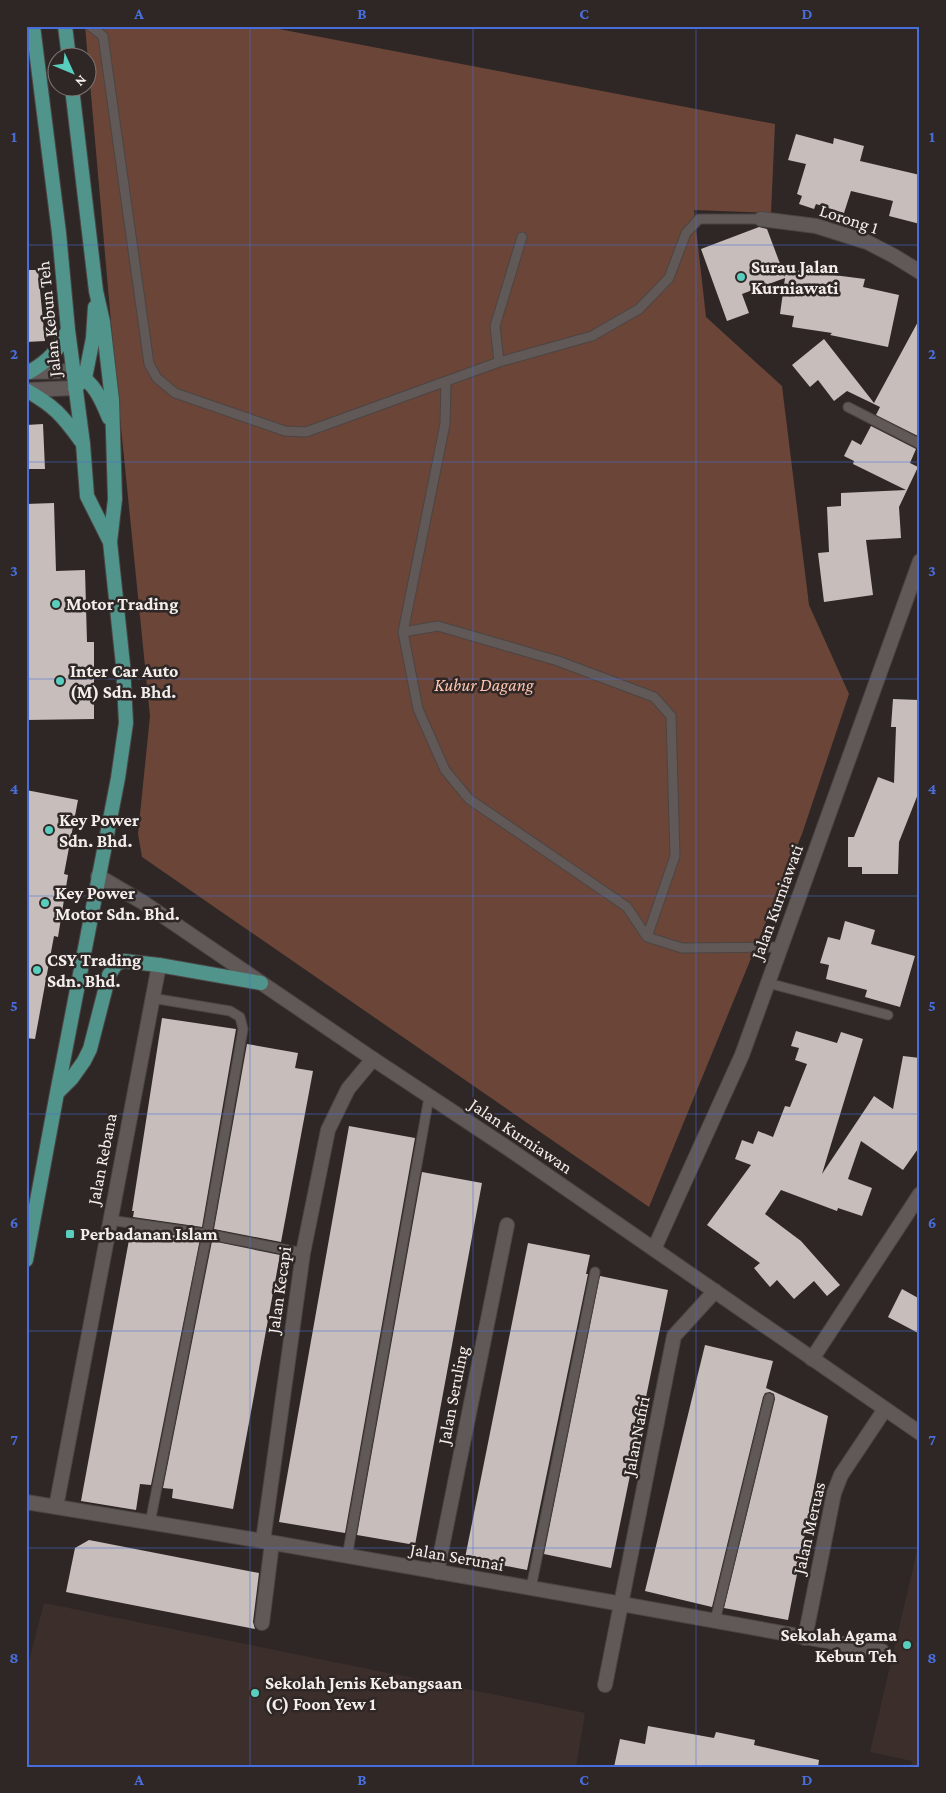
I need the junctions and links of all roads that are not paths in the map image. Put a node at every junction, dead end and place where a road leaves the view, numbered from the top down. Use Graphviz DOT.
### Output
graph roads {
  1 [pos="33,26"];
  2 [pos="66,26"];
  3 [pos="90,26"];
  4 [pos="68,48"];
  5 [pos="73,98"];
  6 [pos="761,220"];
  7 [pos="522,237"];
  8 [pos="920,272"];
  9 [pos="96,291"];
  10 [pos="68,330"];
  11 [pos="499,362"];
  12 [pos="28,372"];
  13 [pos="78,379"];
  14 [pos="446,382"];
  15 [pos="26,390"];
  16 [pos="848,407"];
  17 [pos="112,425"];
  18 [pos="83,444"];
  19 [pos="920,444"];
  20 [pos="110,542"];
  21 [pos="920,562"];
  22 [pos="403,632"];
  23 [pos="98,876"];
  24 [pos="647,937"];
  25 [pos="781,947"];
  26 [pos="159,965"];
  27 [pos="261,983"];
  28 [pos="768,983"];
  29 [pos="152,998"];
  30 [pos="888,1015"];
  31 [pos="373,1059"];
  32 [pos="57,1093"];
  33 [pos="430,1097"];
  34 [pos="920,1194"];
  35 [pos="109,1220"];
  36 [pos="507,1225"];
  37 [pos="207,1234"];
  38 [pos="654,1249"];
  39 [pos="302,1253"];
  40 [pos="26,1260"];
  41 [pos="595,1272"];
  42 [pos="715,1291"];
  43 [pos="812,1359"];
  44 [pos="769,1398"];
  45 [pos="885,1409"];
  46 [pos="920,1433"];
  47 [pos="26,1502"];
  48 [pos="56,1507"];
  49 [pos="150,1523"];
  50 [pos="268,1542"];
  51 [pos="347,1557"];
  52 [pos="437,1572"];
  53 [pos="531,1588"];
  54 [pos="622,1604"];
  55 [pos="715,1622"];
  56 [pos="262,1623"];
  57 [pos="805,1638"];
  58 [pos="882,1651"];
  59 [pos="606,1685"];
  1 -- 10 [label="main road, Jalan Kebun Teh"];
  2 -- 4 [label="main road"];
  3 -- 14 [label="lane"];
  5 -- 9 [label="main road, Jalan Kebun Teh"];
  6 -- 8 [label="street, Lorong 1"];
  6 -- 11 [label="lane"];
  7 -- 11 [label="lane"];
  9 -- 13 [label="main road"];
  9 -- 17 [label="main road, Jalan Kebun Teh"];
  10 -- 12 [label="main road"];
  10 -- 13 [label="main road, Jalan Kebun Teh"];
  11 -- 14 [label="lane"];
  12 -- 13 [label="street"];
  13 -- 15 [label="street"];
  13 -- 17 [label="main road"];
  13 -- 18 [label="main road, Jalan Kebun Teh"];
  14 -- 22 [label="lane"];
  15 -- 18 [label="main road"];
  16 -- 19 [label="lane"];
  17 -- 20 [label="main road, Jalan Kebun Teh"];
  18 -- 20 [label="main road, Jalan Kebun Teh"];
  20 -- 23 [label="main road, Jalan Kebun Teh"];
  21 -- 25 [label="street, Jalan Kurniawati"];
  22 -- 24 [label="lane"];
  22 -- 24 [label="lane"];
  23 -- 27 [label="street, Jalan Kurniawan"];
  23 -- 32 [label="main road, Jalan Kebun Teh"];
  24 -- 25 [label="lane"];
  25 -- 28 [label="street, Jalan Kurniawati"];
  26 -- 27 [label="main road"];
  26 -- 29 [label="street, Jalan Rebana"];
  26 -- 32 [label="main road"];
  27 -- 31 [label="street, Jalan Kurniawan"];
  28 -- 30 [label="lane"];
  28 -- 38 [label="street, Jalan Kurniawati"];
  29 -- 35 [label="street, Jalan Rebana"];
  29 -- 37 [label="lane"];
  31 -- 33 [label="street, Jalan Kurniawan"];
  31 -- 39 [label="street, Jalan Kecapi"];
  32 -- 40 [label="main road, Jalan Kebun Teh"];
  33 -- 38 [label="street, Jalan Kurniawan"];
  33 -- 51 [label="lane"];
  34 -- 43 [label="street"];
  35 -- 37 [label="lane"];
  35 -- 48 [label="street, Jalan Rebana"];
  36 -- 52 [label="street, Jalan Seruling"];
  37 -- 39 [label="lane"];
  37 -- 49 [label="lane"];
  38 -- 42 [label="street, Jalan Kurniawan"];
  39 -- 50 [label="street, Jalan Kecapi"];
  41 -- 53 [label="lane"];
  42 -- 43 [label="street, Jalan Kurniawan"];
  42 -- 54 [label="street, Jalan Nafiri"];
  43 -- 45 [label="street, Jalan Kurniawan"];
  44 -- 55 [label="lane"];
  45 -- 46 [label="street, Jalan Kurniawan"];
  45 -- 57 [label="street, Jalan Meruas"];
  47 -- 48 [label="street, Jalan Serunai"];
  48 -- 49 [label="street, Jalan Serunai"];
  49 -- 50 [label="street, Jalan Serunai"];
  50 -- 51 [label="street, Jalan Serunai"];
  50 -- 56 [label="street, Jalan Kecapi"];
  51 -- 52 [label="street, Jalan Serunai"];
  52 -- 53 [label="street, Jalan Serunai"];
  53 -- 54 [label="street, Jalan Serunai"];
  54 -- 55 [label="street, Jalan Serunai"];
  54 -- 59 [label="street, Jalan Nafiri"];
  55 -- 57 [label="street, Jalan Serunai"];
  57 -- 58 [label="street, Jalan Serunai"];
}
